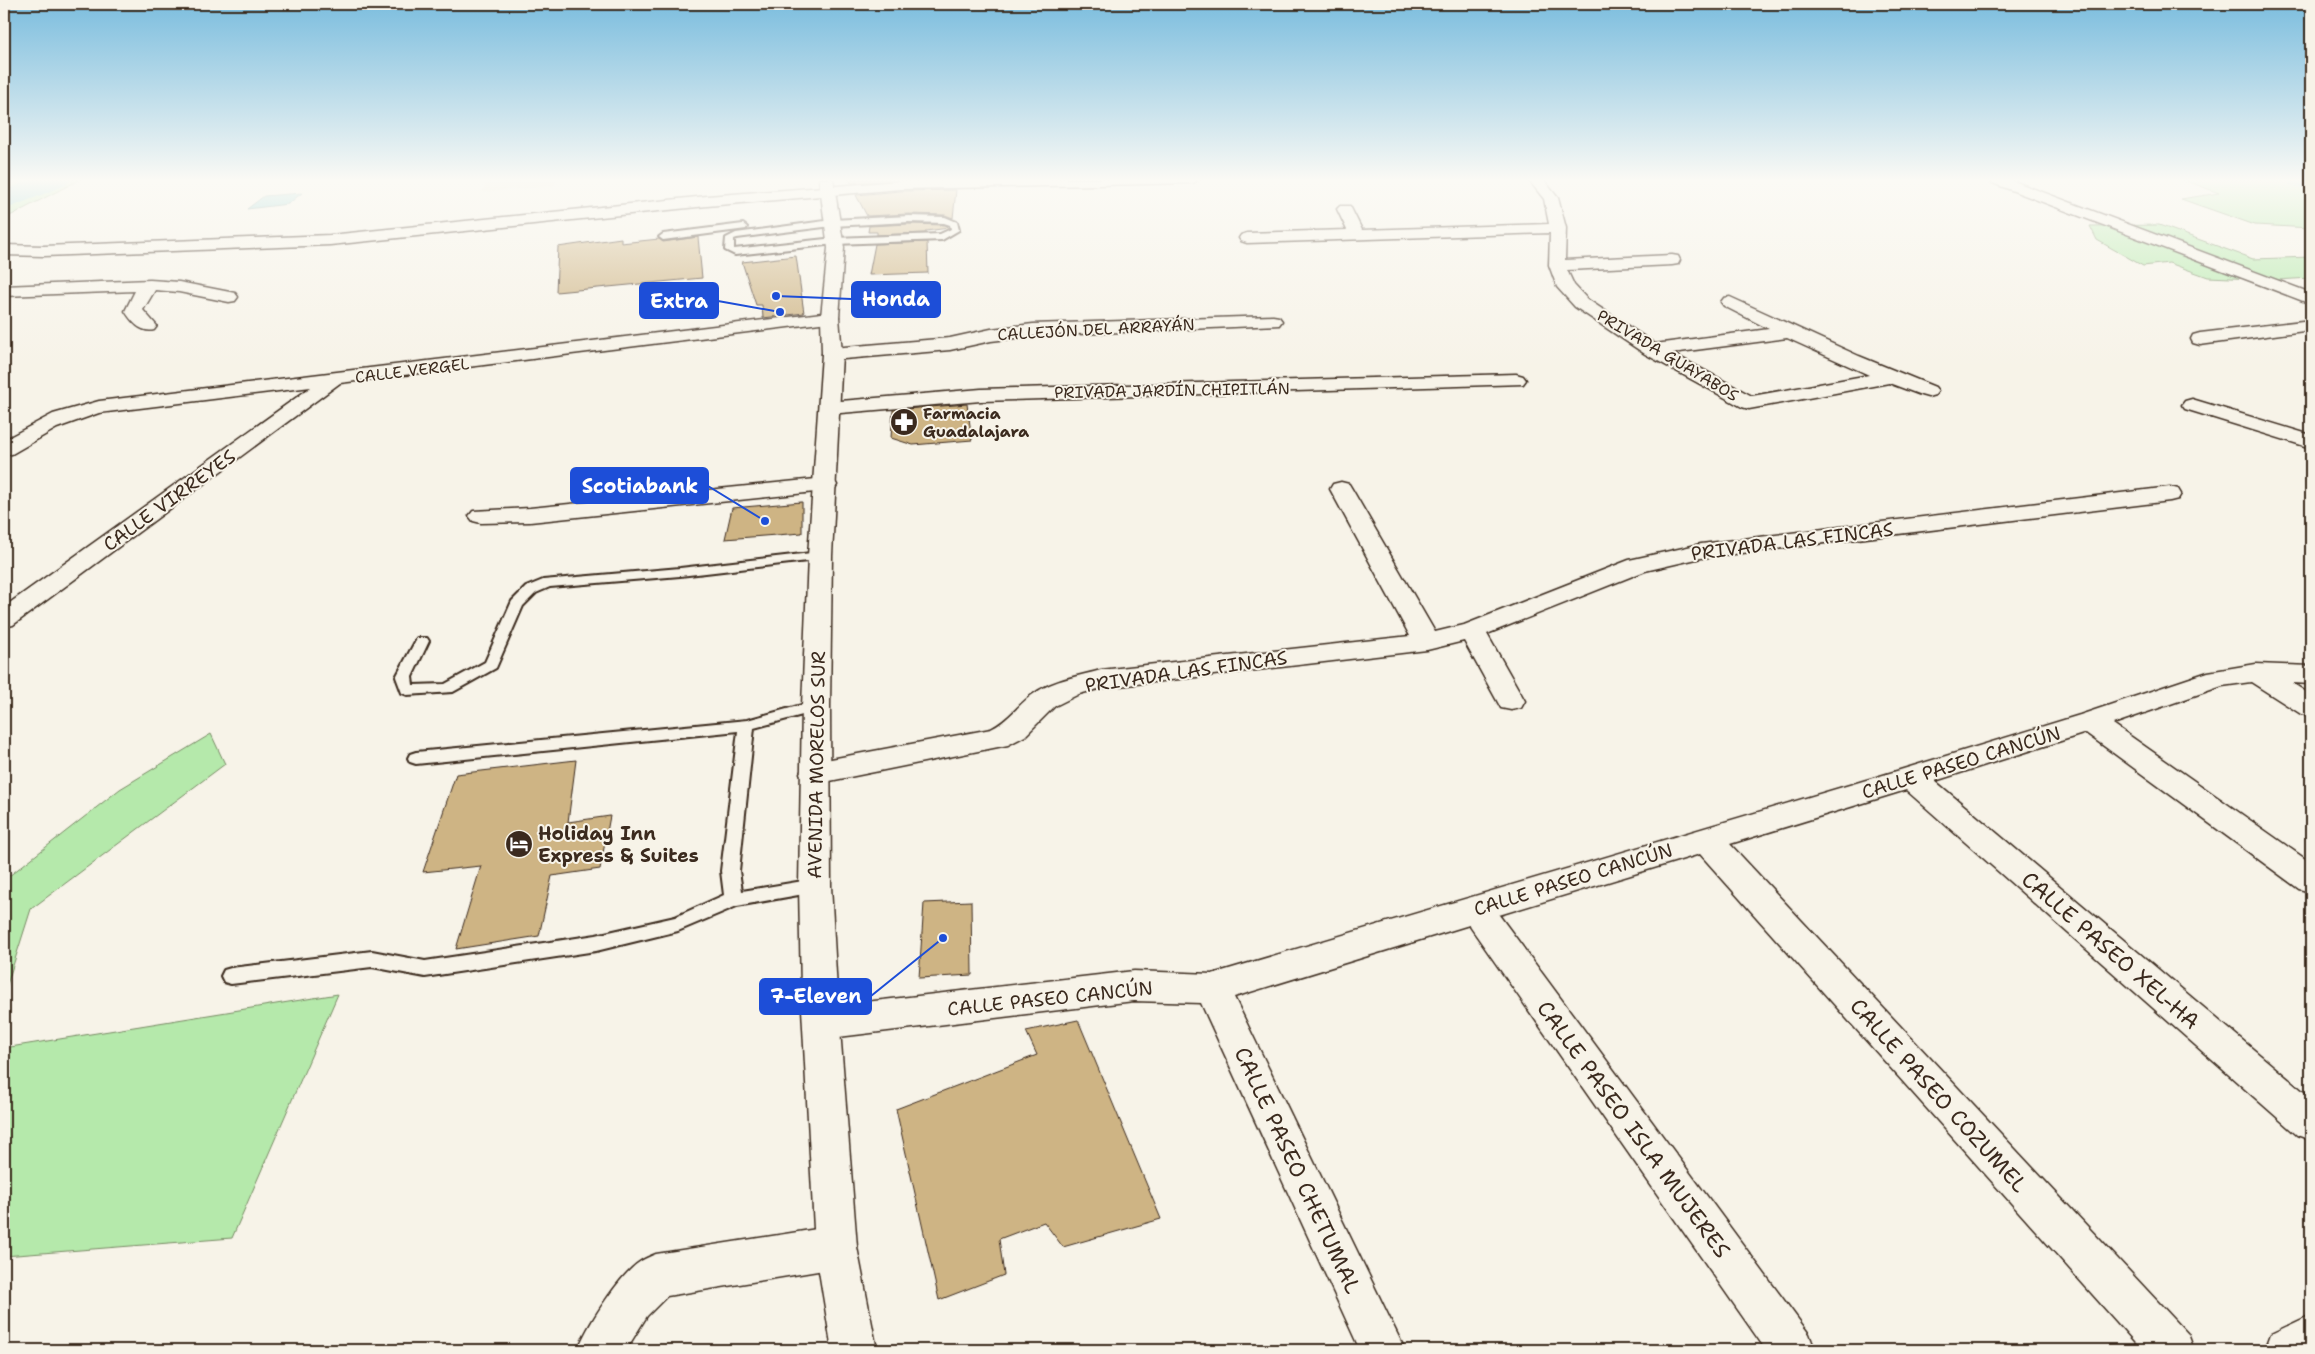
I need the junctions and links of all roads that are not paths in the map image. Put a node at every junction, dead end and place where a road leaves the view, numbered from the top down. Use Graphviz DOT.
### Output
graph roads {
  1 [pos="273,242"];
  2 [pos="730,242"];
  3 [pos="757,242"];
  4 [pos="830,242"];
  5 [pos="1558,242"];
  6 [pos="2161,242"];
  7 [pos="4,250"];
  8 [pos="44,251"];
  9 [pos="1672,260"];
  10 [pos="1557,265"];
  11 [pos="19,266"];
  12 [pos="150,285"];
  13 [pos="4,291"];
  14 [pos="229,297"];
  15 [pos="2311,299"];
  16 [pos="1730,302"];
  17 [pos="830,317"];
  18 [pos="1273,321"];
  19 [pos="2311,325"];
  20 [pos="148,326"];
  21 [pos="1788,332"];
  22 [pos="2200,339"];
  23 [pos="1652,350"];
  24 [pos="832,354"];
  25 [pos="1890,377"];
  26 [pos="333,380"];
  27 [pos="1516,380"];
  28 [pos="1928,391"];
  29 [pos="2192,405"];
  30 [pos="829,408"];
  31 [pos="2311,442"];
  32 [pos="4,449"];
  33 [pos="826,485"];
  34 [pos="1341,488"];
  35 [pos="2170,494"];
  36 [pos="481,516"];
  37 [pos="820,556"];
  38 [pos="4,619"];
  39 [pos="1472,632"];
  40 [pos="422,641"];
  41 [pos="1427,642"];
  42 [pos="2256,673"];
  43 [pos="2311,675"];
  44 [pos="1511,701"];
  45 [pos="816,706"];
  46 [pos="2311,707"];
  47 [pos="2090,722"];
  48 [pos="747,725"];
  49 [pos="416,758"];
  50 [pos="815,773"];
  51 [pos="1910,778"];
  52 [pos="1706,839"];
  53 [pos="2311,880"];
  54 [pos="815,886"];
  55 [pos="734,899"];
  56 [pos="1476,908"];
  57 [pos="231,976"];
  58 [pos="1212,989"];
  59 [pos="822,1023"];
  60 [pos="2311,1122"];
  61 [pos="836,1247"];
  62 [pos="2311,1337"];
  63 [pos="600,1350"];
  64 [pos="856,1350"];
  65 [pos="1383,1350"];
  66 [pos="1793,1350"];
  67 [pos="2172,1350"];
  68 [pos="2287,1350"];
  1 -- 8 [label="street"];
  2 -- 3 [label="lane"];
  4 -- 17 [label="street, AVENIDA MORELOS SUR"];
  5 -- 10 [label="street, PRIVADA GUAYABOS"];
  6 -- 15 [label="street"];
  7 -- 8 [label="street"];
  8 -- 11 [label="street"];
  9 -- 10 [label="street"];
  10 -- 23 [label="street, PRIVADA GUAYABOS"];
  12 -- 13 [label="street"];
  12 -- 14 [label="street"];
  12 -- 20 [label="street"];
  16 -- 21 [label="street"];
  17 -- 24 [label="street, AVENIDA MORELOS SUR"];
  17 -- 26 [label="street, CALLE VERGEL"];
  18 -- 24 [label="street, CALLEJÓN DEL ARRAYÁN"];
  19 -- 22 [label="street"];
  21 -- 23 [label="street"];
  21 -- 25 [label="street"];
  23 -- 25 [label="street, PRIVADA GUAYABOS"];
  24 -- 30 [label="street, AVENIDA MORELOS SUR"];
  25 -- 28 [label="street"];
  26 -- 32 [label="street, CALLE VERGEL"];
  26 -- 38 [label="street, CALLE VIRREYES"];
  27 -- 30 [label="street, PRIVADA JARDÍN CHIPITLÁN"];
  29 -- 31 [label="street"];
  30 -- 33 [label="street, AVENIDA MORELOS SUR"];
  33 -- 36 [label="street"];
  33 -- 37 [label="street, AVENIDA MORELOS SUR"];
  34 -- 41 [label="street"];
  35 -- 39 [label="street, PRIVADA LAS FINCAS"];
  37 -- 40 [label="lane"];
  37 -- 45 [label="street, AVENIDA MORELOS SUR"];
  39 -- 41 [label="street, PRIVADA LAS FINCAS"];
  39 -- 44 [label="street"];
  41 -- 50 [label="street, PRIVADA LAS FINCAS"];
  42 -- 43 [label="street, CALLE PASEO CANCÚN"];
  42 -- 46 [label="street"];
  42 -- 47 [label="street, CALLE PASEO CANCÚN"];
  45 -- 48 [label="lane"];
  45 -- 50 [label="street, AVENIDA MORELOS SUR"];
  47 -- 51 [label="street, CALLE PASEO CANCÚN"];
  47 -- 53 [label="street"];
  48 -- 49 [label="lane"];
  48 -- 55 [label="lane"];
  50 -- 54 [label="street, AVENIDA MORELOS SUR"];
  51 -- 52 [label="street, CALLE PASEO CANCÚN"];
  51 -- 60 [label="street, CALLE PASEO XEL-HA"];
  52 -- 56 [label="street, CALLE PASEO CANCÚN"];
  52 -- 67 [label="street, CALLE PASEO COZUMEL"];
  54 -- 55 [label="lane"];
  54 -- 59 [label="street, AVENIDA MORELOS SUR"];
  55 -- 57 [label="lane"];
  56 -- 58 [label="street, CALLE PASEO CANCÚN"];
  56 -- 66 [label="street, CALLE PASEO ISLA MUJERES"];
  58 -- 59 [label="street, CALLE PASEO CANCÚN"];
  58 -- 65 [label="street, CALLE PASEO CHETUMAL"];
  59 -- 61 [label="street, AVENIDA MORELOS SUR"];
  61 -- 63 [label="street"];
  61 -- 64 [label="street, AVENIDA MORELOS SUR"];
  62 -- 68 [label="street"];
}
